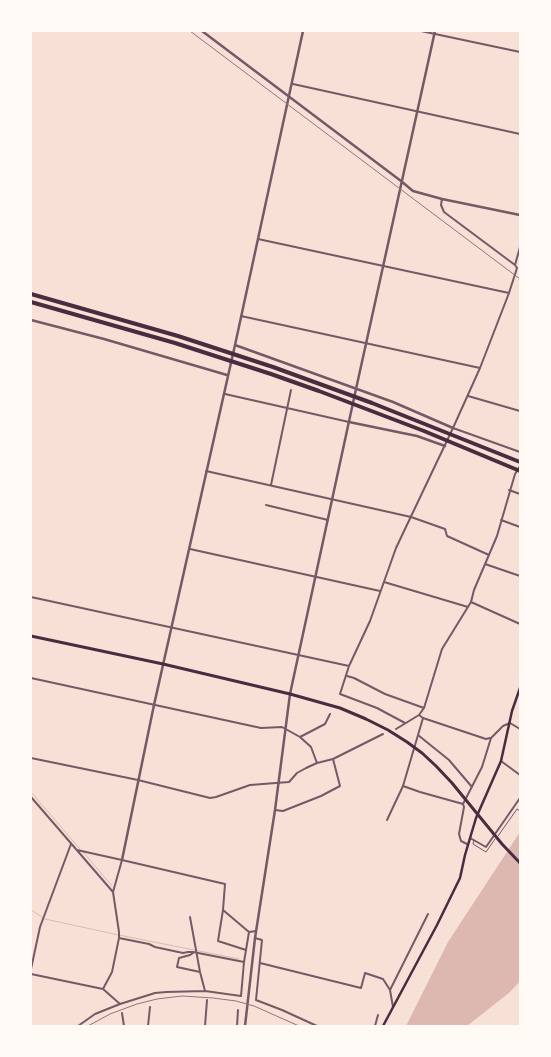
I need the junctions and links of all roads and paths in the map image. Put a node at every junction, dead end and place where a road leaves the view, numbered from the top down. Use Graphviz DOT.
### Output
graph roads {
  1 [pos="202,31"];
  2 [pos="303,31"];
  3 [pos="421,31"];
  4 [pos="435,33"];
  5 [pos="520,52"];
  6 [pos="292,83"];
  7 [pos="289,97"];
  8 [pos="418,112"];
  9 [pos="520,134"];
  10 [pos="402,181"];
  11 [pos="442,199"];
  12 [pos="520,215"];
  13 [pos="258,239"];
  14 [pos="520,247"];
  15 [pos="515,265"];
  16 [pos="384,266"];
  17 [pos="518,269"];
  18 [pos="509,293"];
  19 [pos="31,294"];
  20 [pos="31,302"];
  21 [pos="241,316"];
  22 [pos="31,320"];
  23 [pos="367,344"];
  24 [pos="235,345"];
  25 [pos="480,368"];
  26 [pos="227,375"];
  27 [pos="356,389"];
  28 [pos="291,390"];
  29 [pos="223,394"];
  30 [pos="468,396"];
  31 [pos="288,407"];
  32 [pos="520,412"];
  33 [pos="349,422"];
  34 [pos="453,428"];
  35 [pos="445,446"];
  36 [pos="520,452"];
  37 [pos="520,462"];
  38 [pos="520,466"];
  39 [pos="520,471"];
  40 [pos="206,472"];
  41 [pos="271,486"];
  42 [pos="509,490"];
  43 [pos="520,494"];
  44 [pos="332,499"];
  45 [pos="266,505"];
  46 [pos="411,518"];
  47 [pos="328,520"];
  48 [pos="501,520"];
  49 [pos="520,526"];
  50 [pos="189,549"];
  51 [pos="489,555"];
  52 [pos="485,564"];
  53 [pos="520,576"];
  54 [pos="315,577"];
  55 [pos="384,582"];
  56 [pos="380,591"];
  57 [pos="31,597"];
  58 [pos="471,602"];
  59 [pos="468,607"];
  60 [pos="520,624"];
  61 [pos="172,627"];
  62 [pos="31,636"];
  63 [pos="298,654"];
  64 [pos="163,664"];
  65 [pos="349,666"];
  66 [pos="347,676"];
  67 [pos="31,678"];
  68 [pos="520,688"];
  69 [pos="290,694"];
  70 [pos="154,705"];
  71 [pos="424,708"];
  72 [pos="330,714"];
  73 [pos="419,715"];
  74 [pos="424,718"];
  75 [pos="510,723"];
  76 [pos="404,724"];
  77 [pos="396,728"];
  78 [pos="285,729"];
  79 [pos="520,729"];
  80 [pos="383,734"];
  81 [pos="418,735"];
  82 [pos="300,737"];
  83 [pos="491,738"];
  84 [pos="31,758"];
  85 [pos="333,759"];
  86 [pos="501,761"];
  87 [pos="317,763"];
  88 [pos="520,774"];
  89 [pos="138,780"];
  90 [pos="278,784"];
  91 [pos="402,786"];
  92 [pos="472,787"];
  93 [pos="31,797"];
  94 [pos="520,798"];
  95 [pos="463,804"];
  96 [pos="275,810"];
  97 [pos="520,811"];
  98 [pos="387,820"];
  99 [pos="470,838"];
  100 [pos="474,840"];
  101 [pos="71,844"];
  102 [pos="468,844"];
  103 [pos="77,850"];
  104 [pos="122,860"];
  105 [pos="520,862"];
  106 [pos="113,892"];
  107 [pos="223,910"];
  108 [pos="428,914"];
  109 [pos="190,917"];
  110 [pos="256,931"];
  111 [pos="249,932"];
  112 [pos="119,938"];
  113 [pos="255,938"];
  114 [pos="246,950"];
  115 [pos="195,953"];
  116 [pos="244,962"];
  117 [pos="260,963"];
  118 [pos="31,969"];
  119 [pos="200,972"];
  120 [pos="31,974"];
  121 [pos="103,989"];
  122 [pos="390,990"];
  123 [pos="207,992"];
  124 [pos="207,1000"];
  125 [pos="120,1004"];
  126 [pos="150,1006"];
  127 [pos="393,1008"];
  128 [pos="238,1010"];
  129 [pos="122,1013"];
  130 [pos="378,1016"];
  131 [pos="78,1026"];
  132 [pos="124,1026"];
  133 [pos="133,1026"];
  134 [pos="148,1026"];
  135 [pos="205,1026"];
  136 [pos="237,1026"];
  137 [pos="244,1026"];
  138 [pos="317,1026"];
  139 [pos="375,1026"];
  140 [pos="384,1026"];
  1 -- 7 [label="street"];
  2 -- 6 [label="street"];
  3 -- 4 [label="street"];
  4 -- 5 [label="street"];
  4 -- 8 [label="street"];
  6 -- 7 [label="street"];
  6 -- 8 [label="street"];
  7 -- 10 [label="street"];
  7 -- 13 [label="street"];
  8 -- 9 [label="street"];
  8 -- 10 [label="street"];
  10 -- 11 [label="street"];
  10 -- 16 [label="street"];
  11 -- 12 [label="street"];
  11 -- 15 [label="street"];
  13 -- 16 [label="street"];
  13 -- 21 [label="street"];
  14 -- 15 [label="street"];
  15 -- 17 [label="street"];
  16 -- 18 [label="street"];
  16 -- 23 [label="street"];
  17 -- 18 [label="street"];
  18 -- 25 [label="street"];
  19 -- 37 [label="highway"];
  20 -- 39 [label="highway"];
  21 -- 23 [label="street"];
  21 -- 24 [label="street"];
  22 -- 26 [label="street"];
  23 -- 25 [label="street"];
  23 -- 27 [label="street"];
  24 -- 26 [label="street"];
  24 -- 27 [label="street"];
  25 -- 30 [label="street"];
  26 -- 29 [label="street"];
  27 -- 33 [label="street"];
  27 -- 34 [label="street"];
  28 -- 31 [label="street"];
  29 -- 31 [label="street"];
  29 -- 40 [label="street"];
  30 -- 32 [label="street"];
  30 -- 34 [label="street"];
  31 -- 33 [label="street"];
  31 -- 41 [label="street"];
  33 -- 35 [label="street"];
  33 -- 44 [label="street"];
  34 -- 35 [label="street"];
  34 -- 36 [label="street"];
  35 -- 46 [label="street"];
  38 -- 42 [label="street"];
  40 -- 41 [label="street"];
  40 -- 50 [label="street"];
  41 -- 44 [label="street"];
  42 -- 43 [label="street"];
  42 -- 48 [label="street"];
  44 -- 46 [label="street"];
  44 -- 47 [label="street"];
  45 -- 47 [label="street"];
  46 -- 51 [label="street"];
  46 -- 55 [label="street"];
  47 -- 54 [label="street"];
  48 -- 49 [label="street"];
  48 -- 51 [label="street"];
  50 -- 54 [label="street"];
  50 -- 61 [label="street"];
  51 -- 52 [label="street"];
  52 -- 53 [label="street"];
  52 -- 58 [label="street"];
  54 -- 56 [label="street"];
  54 -- 63 [label="street"];
  55 -- 56 [label="street"];
  55 -- 59 [label="street"];
  56 -- 65 [label="street"];
  57 -- 61 [label="street"];
  58 -- 59 [label="street"];
  58 -- 60 [label="street"];
  59 -- 71 [label="street"];
  61 -- 63 [label="street"];
  61 -- 64 [label="street"];
  62 -- 64 [label="highway"];
  63 -- 65 [label="street"];
  63 -- 69 [label="street"];
  64 -- 69 [label="highway"];
  64 -- 70 [label="street"];
  65 -- 66 [label="street"];
  66 -- 71 [label="street"];
  66 -- 76 [label="street"];
  67 -- 70 [label="street"];
  68 -- 75 [label="main road"];
  69 -- 78 [label="street"];
  69 -- 105 [label="highway"];
  70 -- 78 [label="street"];
  70 -- 89 [label="street"];
  71 -- 73 [label="street"];
  72 -- 82 [label="street"];
  73 -- 74 [label="street"];
  73 -- 76 [label="street"];
  74 -- 81 [label="street"];
  74 -- 83 [label="street"];
  75 -- 79 [label="street"];
  75 -- 83 [label="street"];
  75 -- 86 [label="main road"];
  76 -- 77 [label="street"];
  78 -- 82 [label="street"];
  78 -- 90 [label="street"];
  80 -- 85 [label="street"];
  81 -- 91 [label="street"];
  81 -- 92 [label="street"];
  82 -- 87 [label="street"];
  83 -- 92 [label="street"];
  84 -- 89 [label="street"];
  85 -- 87 [label="street"];
  85 -- 96 [label="street"];
  86 -- 88 [label="street"];
  86 -- 99 [label="main road"];
  87 -- 90 [label="street"];
  89 -- 90 [label="street"];
  89 -- 104 [label="street"];
  90 -- 96 [label="street"];
  91 -- 95 [label="street"];
  91 -- 98 [label="street"];
  92 -- 95 [label="street"];
  93 -- 101 [label="street"];
  94 -- 100 [label="street"];
  95 -- 102 [label="street"];
  96 -- 110 [label="street"];
  97 -- 100 [label="street"];
  99 -- 100 [label="street"];
  99 -- 102 [label="main road"];
  101 -- 103 [label="street"];
  101 -- 118 [label="street"];
  102 -- 127 [label="main road"];
  103 -- 104 [label="street"];
  103 -- 106 [label="street"];
  104 -- 106 [label="street"];
  104 -- 107 [label="street"];
  106 -- 112 [label="street"];
  107 -- 111 [label="street"];
  107 -- 114 [label="street"];
  108 -- 122 [label="street"];
  109 -- 115 [label="street"];
  110 -- 111 [label="street"];
  110 -- 113 [label="street"];
  111 -- 114 [label="street"];
  112 -- 115 [label="street"];
  112 -- 121 [label="street"];
  113 -- 117 [label="street"];
  113 -- 137 [label="street"];
  114 -- 116 [label="street"];
  115 -- 116 [label="street"];
  115 -- 119 [label="street"];
  115 -- 119 [label="street"];
  116 -- 123 [label="street"];
  117 -- 122 [label="street"];
  117 -- 138 [label="street"];
  119 -- 123 [label="street"];
  120 -- 121 [label="street"];
  121 -- 125 [label="street"];
  122 -- 127 [label="street"];
  123 -- 125 [label="street"];
  124 -- 135 [label="street"];
  125 -- 131 [label="street"];
  126 -- 134 [label="street"];
  127 -- 140 [label="main road"];
  128 -- 136 [label="street"];
  129 -- 132 [label="street"];
  130 -- 139 [label="street"];
  132 -- 133 [label="street"];
}
